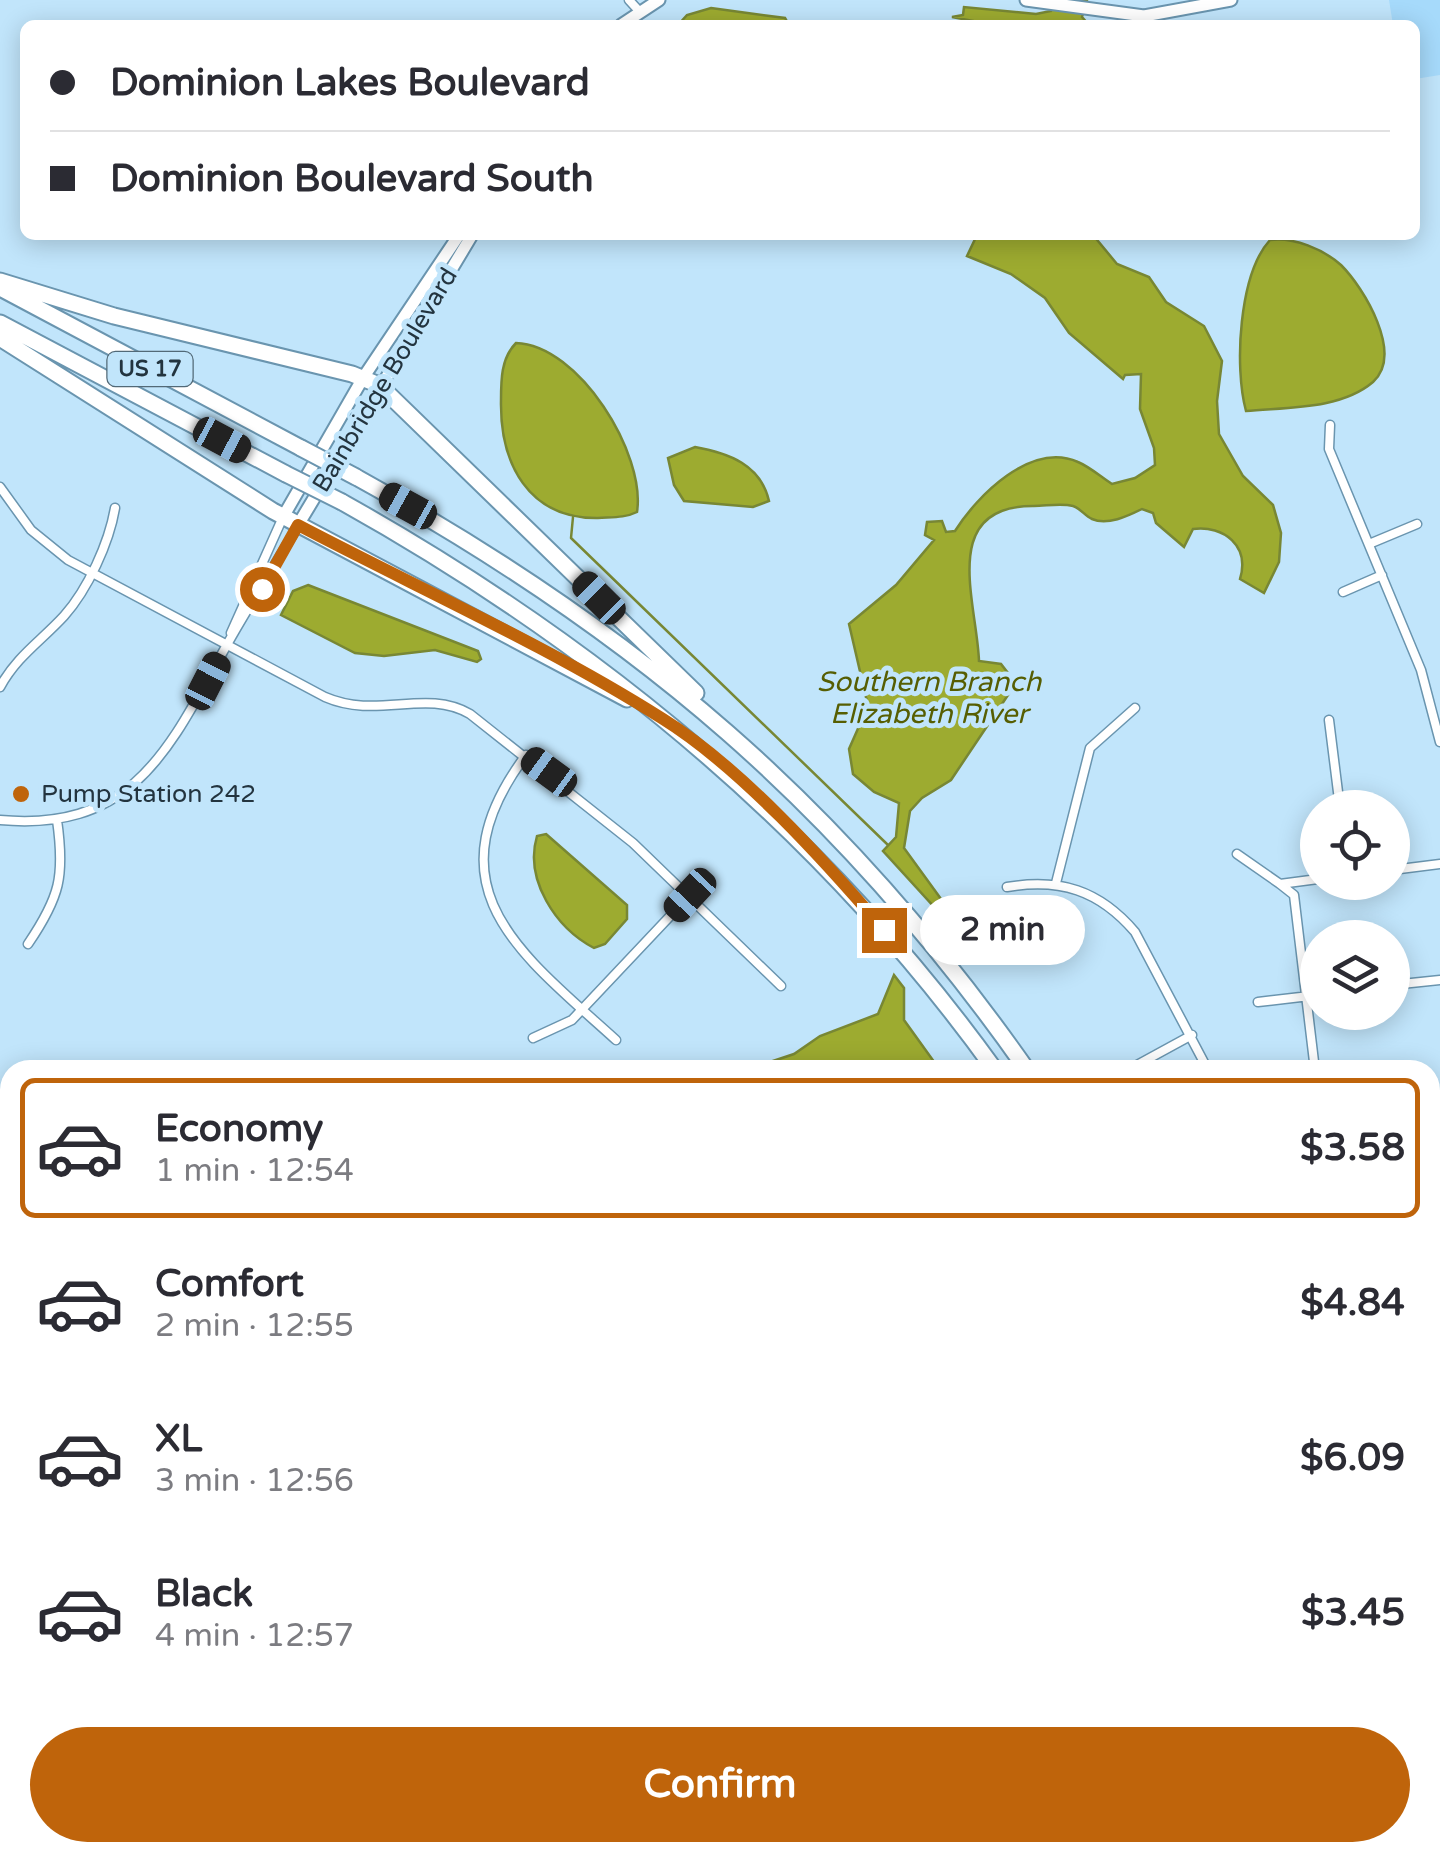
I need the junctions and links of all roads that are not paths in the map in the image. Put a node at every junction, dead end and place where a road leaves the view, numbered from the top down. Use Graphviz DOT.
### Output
graph roads {
  1 [pos="628,0"];
  2 [pos="659,0"];
  3 [pos="1026,0"];
  4 [pos="1232,0"];
  5 [pos="640,12"];
  6 [pos="628,20"];
  7 [pos="456,240"];
  8 [pos="469,240"];
  9 [pos="0,284"];
  10 [pos="0,323"];
  11 [pos="0,338"];
  12 [pos="371,382"];
  13 [pos="1330,425"];
  14 [pos="0,488"];
  15 [pos="114,508"];
  16 [pos="291,521"];
  17 [pos="1417,524"];
  18 [pos="1369,544"];
  19 [pos="90,570"];
  20 [pos="1382,575"];
  21 [pos="1343,592"];
  22 [pos="226,647"];
  23 [pos="0,687"];
  24 [pos="1135,708"];
  25 [pos="666,720"];
  26 [pos="1329,720"];
  27 [pos="736,736"];
  28 [pos="1440,742"];
  29 [pos="526,755"];
  30 [pos="1338,790"];
  31 [pos="0,820"];
  32 [pos="57,820"];
  33 [pos="1237,854"];
  34 [pos="1440,864"];
  35 [pos="1410,868"];
  36 [pos="1300,881"];
  37 [pos="1056,883"];
  38 [pos="1280,884"];
  39 [pos="1006,887"];
  40 [pos="690,895"];
  41 [pos="28,944"];
  42 [pos="1300,945"];
  43 [pos="1440,980"];
  44 [pos="1410,984"];
  45 [pos="781,986"];
  46 [pos="1300,997"];
  47 [pos="1258,1002"];
  48 [pos="583,1010"];
  49 [pos="1310,1030"];
  50 [pos="1192,1035"];
  51 [pos="533,1038"];
  52 [pos="616,1040"];
  53 [pos="988,1060"];
  54 [pos="1019,1060"];
  55 [pos="1147,1060"];
  56 [pos="1203,1060"];
  57 [pos="1314,1060"];
  1 -- 5 [label="street"];
  2 -- 5 [label="main road"];
  3 -- 4 [label="main road"];
  5 -- 6 [label="main road"];
  7 -- 12 [label="main road, Bainbridge Boulevard"];
  8 -- 12 [label="main road, Bainbridge Boulevard"];
  9 -- 12 [label="highway"];
  9 -- 27 [label="highway, US 17, bridge"];
  10 -- 25 [label="highway, US 17, bridge"];
  11 -- 16 [label="highway"];
  12 -- 16 [label="main road, Bainbridge Boulevard"];
  12 -- 27 [label="highway"];
  13 -- 18 [label="street"];
  14 -- 19 [label="street"];
  15 -- 19 [label="street"];
  16 -- 22 [label="street"];
  16 -- 22 [label="street"];
  16 -- 25 [label="highway"];
  17 -- 18 [label="street"];
  18 -- 20 [label="street"];
  19 -- 22 [label="street"];
  19 -- 23 [label="street"];
  20 -- 21 [label="street"];
  20 -- 28 [label="street"];
  22 -- 29 [label="street"];
  22 -- 32 [label="street"];
  24 -- 37 [label="street"];
  25 -- 53 [label="highway, US 17"];
  26 -- 30 [label="street"];
  27 -- 54 [label="highway, US 17"];
  29 -- 40 [label="street"];
  29 -- 48 [label="street"];
  31 -- 32 [label="street"];
  32 -- 41 [label="street"];
  33 -- 38 [label="street"];
  34 -- 35 [label="street"];
  36 -- 38 [label="street"];
  37 -- 39 [label="street"];
  37 -- 50 [label="street"];
  38 -- 42 [label="street"];
  40 -- 45 [label="street"];
  40 -- 48 [label="street"];
  43 -- 44 [label="street"];
  46 -- 47 [label="street"];
  48 -- 51 [label="street"];
  48 -- 52 [label="street"];
  49 -- 57 [label="street"];
  50 -- 55 [label="street"];
  50 -- 56 [label="street"];
}
